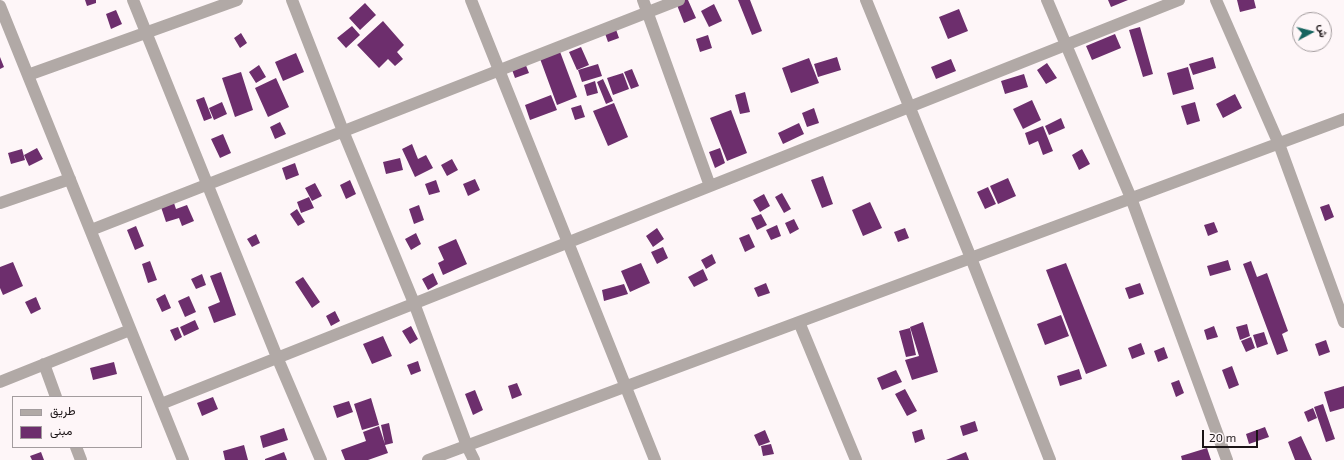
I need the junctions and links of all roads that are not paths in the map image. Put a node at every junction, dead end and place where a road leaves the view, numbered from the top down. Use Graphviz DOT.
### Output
graph roads {
  1 [pos="133,0"];
  2 [pos="237,0"];
  3 [pos="292,0"];
  4 [pos="471,0"];
  5 [pos="643,0"];
  6 [pos="679,0"];
  7 [pos="866,0"];
  8 [pos="1047,0"];
  9 [pos="1180,0"];
  10 [pos="1216,0"];
  11 [pos="0,6"];
  12 [pos="647,12"];
  13 [pos="146,33"];
  14 [pos="1066,45"];
  15 [pos="499,70"];
  16 [pos="28,75"];
  17 [pos="909,107"];
  18 [pos="1344,119"];
  19 [pos="343,132"];
  20 [pos="1279,144"];
  21 [pos="70,179"];
  22 [pos="207,185"];
  23 [pos="710,186"];
  24 [pos="1131,198"];
  25 [pos="0,203"];
  26 [pos="91,230"];
  27 [pos="568,242"];
  28 [pos="971,258"];
  29 [pos="414,303"];
  30 [pos="799,322"];
  31 [pos="1344,322"];
  32 [pos="130,330"];
  33 [pos="277,358"];
  34 [pos="44,364"];
  35 [pos="0,382"];
  36 [pos="626,386"];
  37 [pos="56,396"];
  38 [pos="161,404"];
  39 [pos="467,446"];
  40 [pos="76,448"];
  41 [pos="81,460"];
  42 [pos="183,460"];
  43 [pos="321,460"];
  44 [pos="428,460"];
  45 [pos="474,460"];
  46 [pos="655,460"];
  47 [pos="856,460"];
  48 [pos="1050,460"];
  49 [pos="1227,460"];
  1 -- 13 [label="street"];
  2 -- 13 [label="street"];
  3 -- 19 [label="street"];
  4 -- 15 [label="street"];
  5 -- 12 [label="street"];
  6 -- 12 [label="street"];
  7 -- 17 [label="street"];
  8 -- 14 [label="street"];
  9 -- 14 [label="street"];
  10 -- 20 [label="street"];
  11 -- 16 [label="street"];
  12 -- 15 [label="street"];
  12 -- 23 [label="street"];
  13 -- 16 [label="street"];
  13 -- 22 [label="street"];
  14 -- 17 [label="street"];
  14 -- 24 [label="street"];
  15 -- 19 [label="street"];
  15 -- 27 [label="street"];
  16 -- 21 [label="street"];
  17 -- 23 [label="street"];
  17 -- 28 [label="street"];
  18 -- 20 [label="street"];
  19 -- 22 [label="street"];
  19 -- 29 [label="street"];
  20 -- 24 [label="street"];
  20 -- 31 [label="street"];
  21 -- 25 [label="street"];
  21 -- 26 [label="street"];
  22 -- 26 [label="street"];
  22 -- 33 [label="street"];
  23 -- 27 [label="street"];
  24 -- 28 [label="street"];
  24 -- 49 [label="street"];
  26 -- 32 [label="street"];
  27 -- 29 [label="street"];
  27 -- 36 [label="street"];
  28 -- 30 [label="street"];
  28 -- 48 [label="street"];
  29 -- 33 [label="street"];
  29 -- 39 [label="street"];
  30 -- 36 [label="street"];
  30 -- 47 [label="street"];
  32 -- 34 [label="street"];
  32 -- 38 [label="street"];
  33 -- 38 [label="street"];
  33 -- 43 [label="street"];
  34 -- 35 [label="street"];
  34 -- 37 [label="street"];
  36 -- 39 [label="street"];
  36 -- 46 [label="street"];
  38 -- 42 [label="street"];
  39 -- 44 [label="street"];
  39 -- 45 [label="street"];
  40 -- 41 [label="street"];
}
